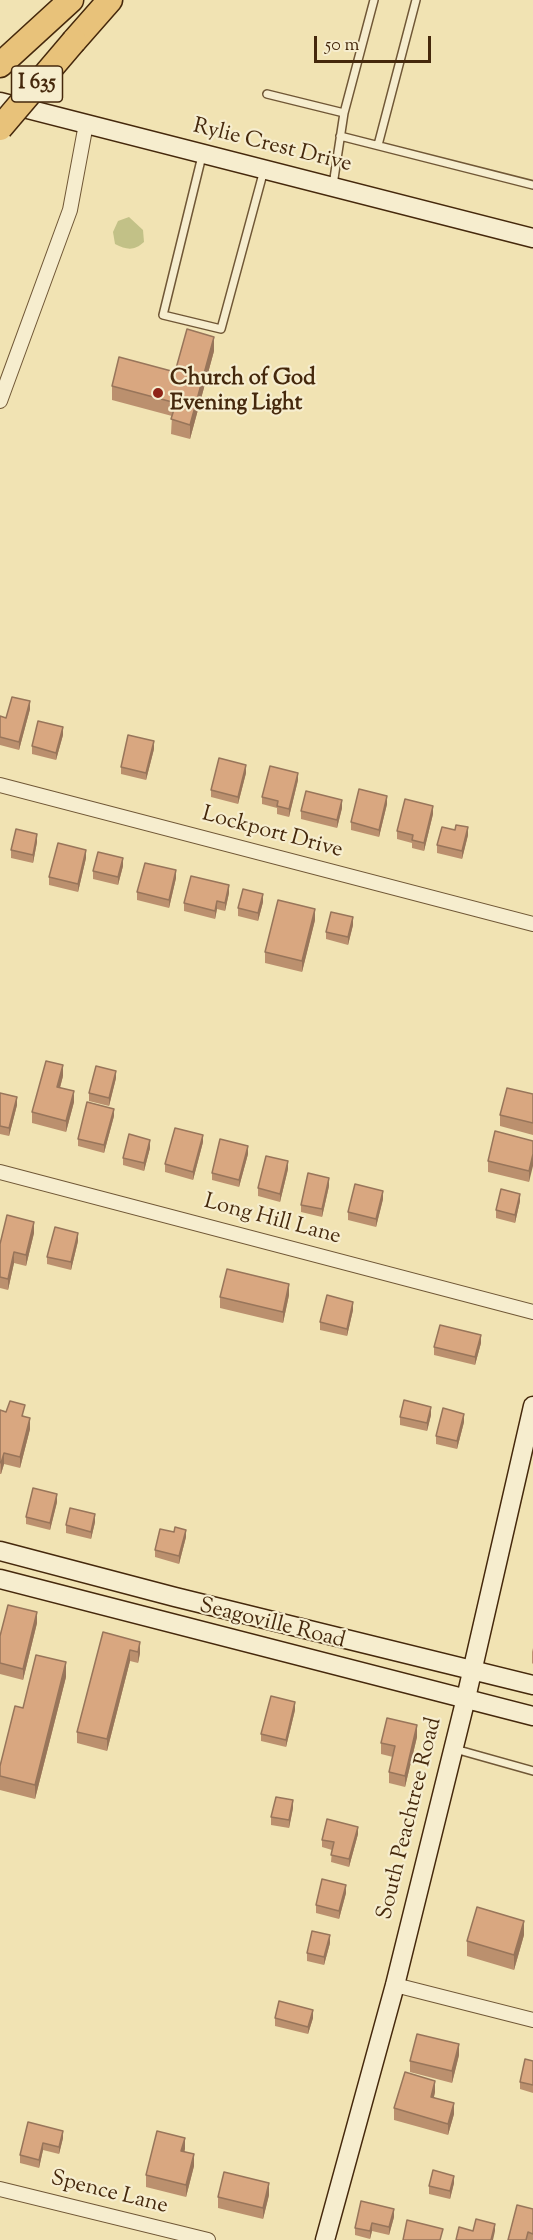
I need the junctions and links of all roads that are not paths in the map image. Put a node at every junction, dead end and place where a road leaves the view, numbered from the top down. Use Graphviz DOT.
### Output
graph roads {
  1 [pos="71,0"];
  2 [pos="110,0"];
  3 [pos="374,0"];
  4 [pos="416,0"];
  5 [pos="0,65"];
  6 [pos="267,94"];
  7 [pos="0,102"];
  8 [pos="344,113"];
  9 [pos="86,124"];
  10 [pos="0,128"];
  11 [pos="340,136"];
  12 [pos="378,145"];
  13 [pos="202,154"];
  14 [pos="264,170"];
  15 [pos="533,185"];
  16 [pos="333,188"];
  17 [pos="533,238"];
  18 [pos="0,401"];
  19 [pos="0,785"];
  20 [pos="533,924"];
  21 [pos="0,1172"];
  22 [pos="533,1312"];
  23 [pos="533,1406"];
  24 [pos="0,1551"];
  25 [pos="28,1559"];
  26 [pos="0,1579"];
  27 [pos="22,1585"];
  28 [pos="175,1597"];
  29 [pos="169,1624"];
  30 [pos="472,1668"];
  31 [pos="533,1685"];
  32 [pos="466,1698"];
  33 [pos="533,1716"];
  34 [pos="454,1748"];
  35 [pos="533,1771"];
  36 [pos="395,1985"];
  37 [pos="533,2020"];
  38 [pos="0,2189"];
  39 [pos="208,2240"];
  40 [pos="325,2240"];
  1 -- 5 [label="highway"];
  2 -- 10 [label="highway, I 635, bridge"];
  3 -- 8 [label="lane"];
  4 -- 12 [label="lane"];
  6 -- 8 [label="lane"];
  7 -- 9 [label="main road, Rylie Crest Drive"];
  8 -- 11 [label="lane"];
  9 -- 13 [label="main road, Rylie Crest Drive"];
  9 -- 18 [label="street"];
  11 -- 12 [label="lane"];
  11 -- 16 [label="lane"];
  12 -- 15 [label="lane"];
  13 -- 14 [label="main road, Rylie Crest Drive"];
  13 -- 14 [label="lane"];
  14 -- 16 [label="main road, Rylie Crest Drive"];
  16 -- 17 [label="main road, Rylie Crest Drive"];
  19 -- 20 [label="street, Lockport Drive"];
  21 -- 22 [label="street, Long Hill Lane"];
  23 -- 30 [label="main road, South Peachtree Road"];
  24 -- 25 [label="main road, Seagoville Road"];
  25 -- 27 [label="main road"];
  25 -- 28 [label="main road, Seagoville Road"];
  26 -- 27 [label="main road, Seagoville Road"];
  27 -- 29 [label="main road, Seagoville Road"];
  28 -- 29 [label="main road"];
  28 -- 30 [label="main road, Seagoville Road"];
  29 -- 32 [label="main road, Seagoville Road"];
  30 -- 31 [label="main road, Seagoville Road"];
  30 -- 32 [label="main road, South Peachtree Road"];
  32 -- 33 [label="main road, Seagoville Road"];
  32 -- 34 [label="main road, South Peachtree Road"];
  34 -- 35 [label="lane"];
  34 -- 36 [label="main road, South Peachtree Road"];
  36 -- 37 [label="street"];
  36 -- 40 [label="main road, South Peachtree Road"];
  38 -- 39 [label="street, Spence Lane"];
}
